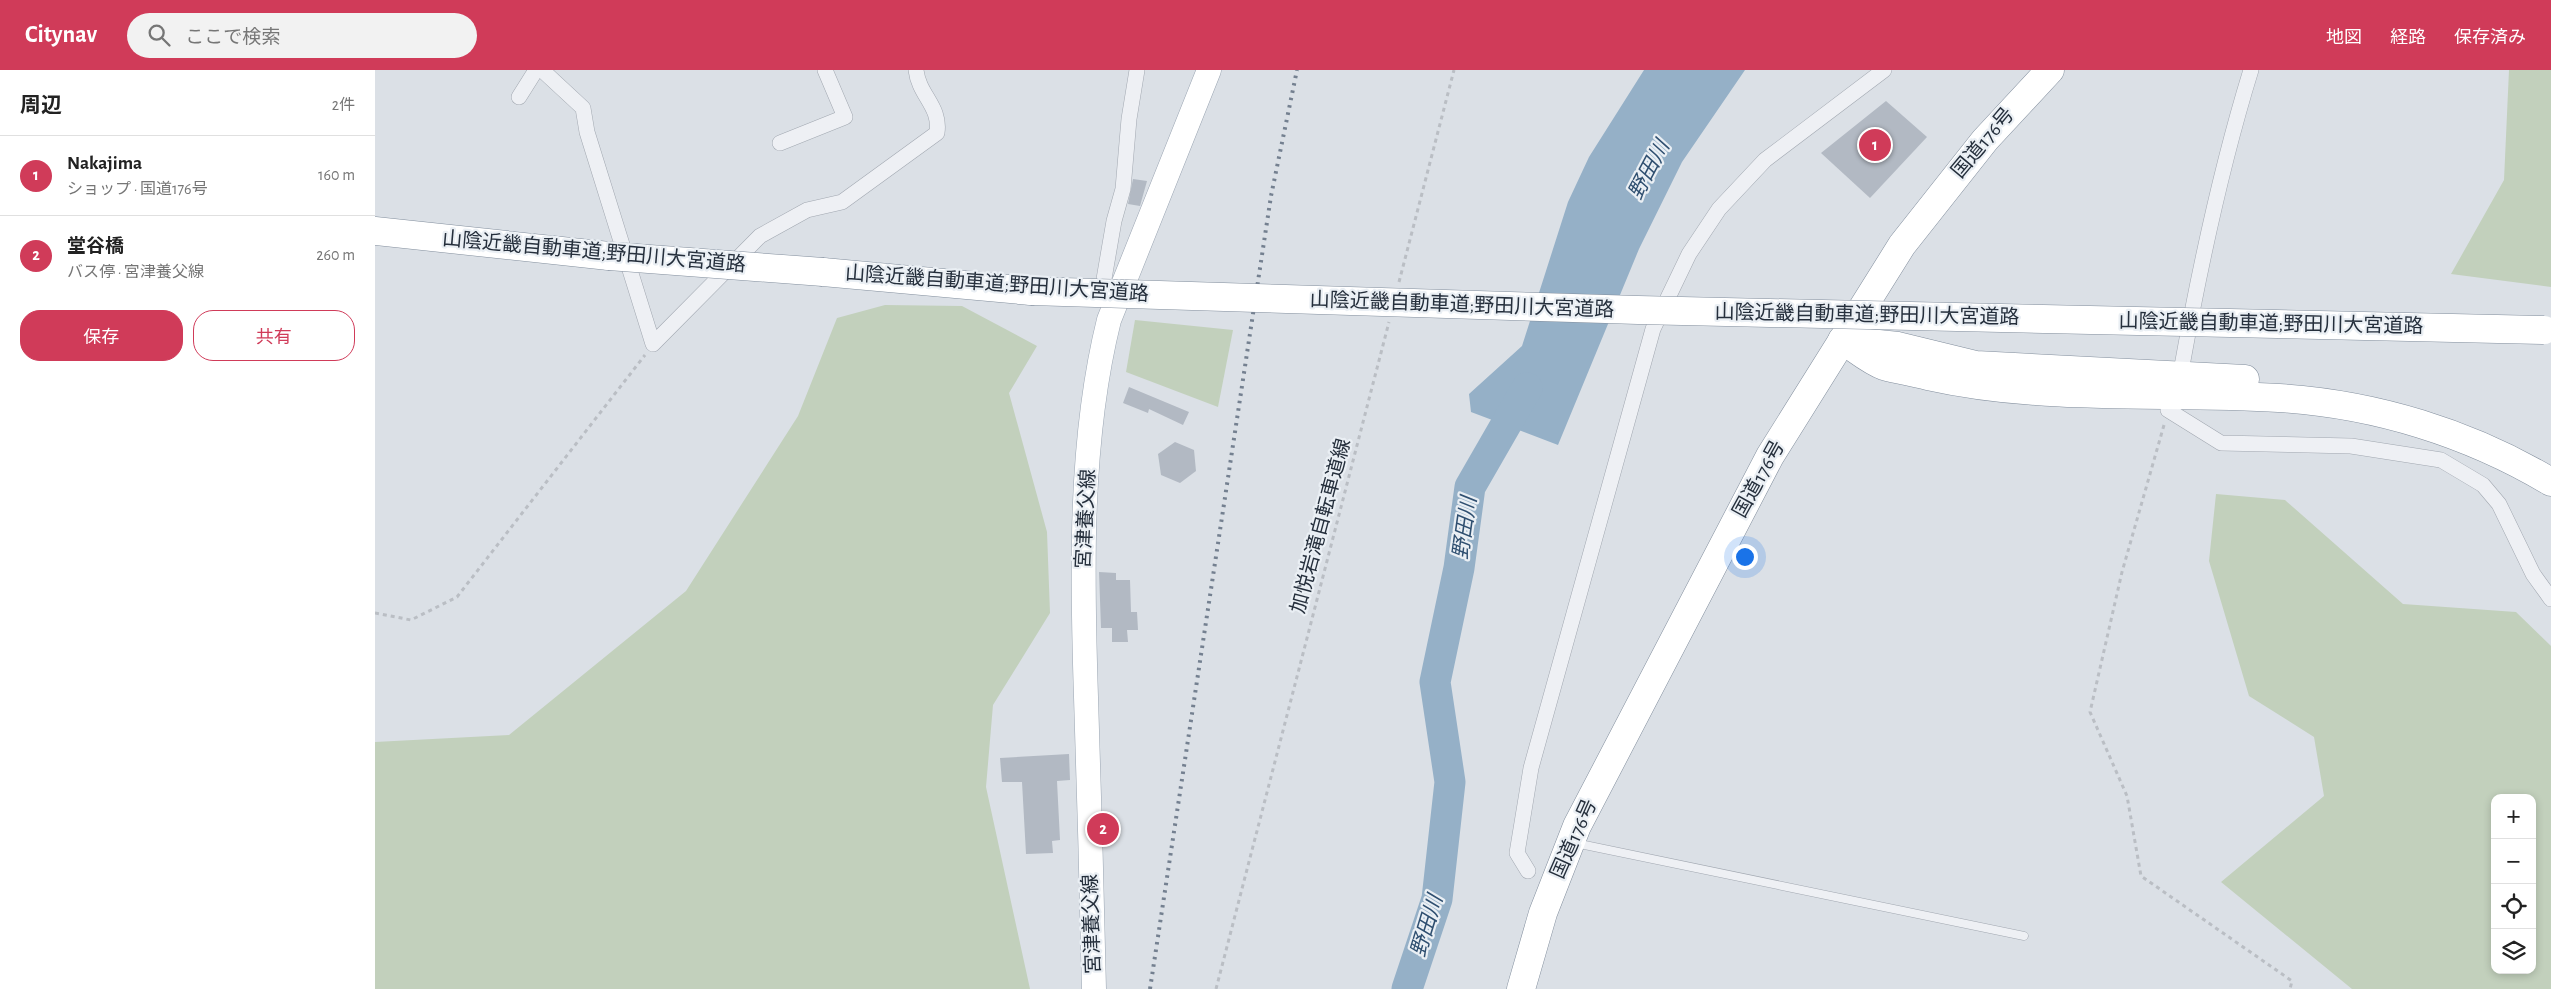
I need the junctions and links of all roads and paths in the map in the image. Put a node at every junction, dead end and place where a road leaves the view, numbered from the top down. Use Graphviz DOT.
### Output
graph roads {
  1 [pos="536,70"];
  2 [pos="542,70"];
  3 [pos="825,70"];
  4 [pos="916,70"];
  5 [pos="1137,70"];
  6 [pos="1209,70"];
  7 [pos="1454,70"];
  8 [pos="1884,70"];
  9 [pos="2050,70"];
  10 [pos="2251,70"];
  11 [pos="519,97"];
  12 [pos="780,143"];
  13 [pos="375,231"];
  14 [pos="1399,283"];
  15 [pos="1392,312"];
  16 [pos="1109,320"];
  17 [pos="2547,330"];
  18 [pos="1842,340"];
  19 [pos="653,344"];
  20 [pos="2182,366"];
  21 [pos="2170,407"];
  22 [pos="2551,463"];
  23 [pos="2551,482"];
  24 [pos="2551,599"];
  25 [pos="375,612"];
  26 [pos="1571,842"];
  27 [pos="1528,871"];
  28 [pos="2024,936"];
  29 [pos="1095,989"];
  30 [pos="1216,989"];
  31 [pos="1521,989"];
  32 [pos="2289,989"];
  1 -- 11 [label="street"];
  2 -- 19 [label="street"];
  3 -- 12 [label="street"];
  4 -- 19 [label="street"];
  5 -- 16 [label="street"];
  6 -- 16 [label="main road, 宮津養父線"];
  7 -- 14 [label="path"];
  8 -- 27 [label="street"];
  9 -- 18 [label="highway, 国道176号"];
  10 -- 20 [label="street"];
  13 -- 17 [label="highway, 山陰近畿自動車道;野田川大宮道路, bridge"];
  15 -- 30 [label="path, 加悦岩滝自転車道線"];
  16 -- 29 [label="main road, 宮津養父線"];
  18 -- 22 [label="highway"];
  18 -- 23 [label="highway"];
  18 -- 26 [label="highway, 国道176号"];
  19 -- 25 [label="path"];
  21 -- 24 [label="street"];
  21 -- 32 [label="path"];
  26 -- 28 [label="lane"];
  26 -- 31 [label="highway, 国道176号"];
}
